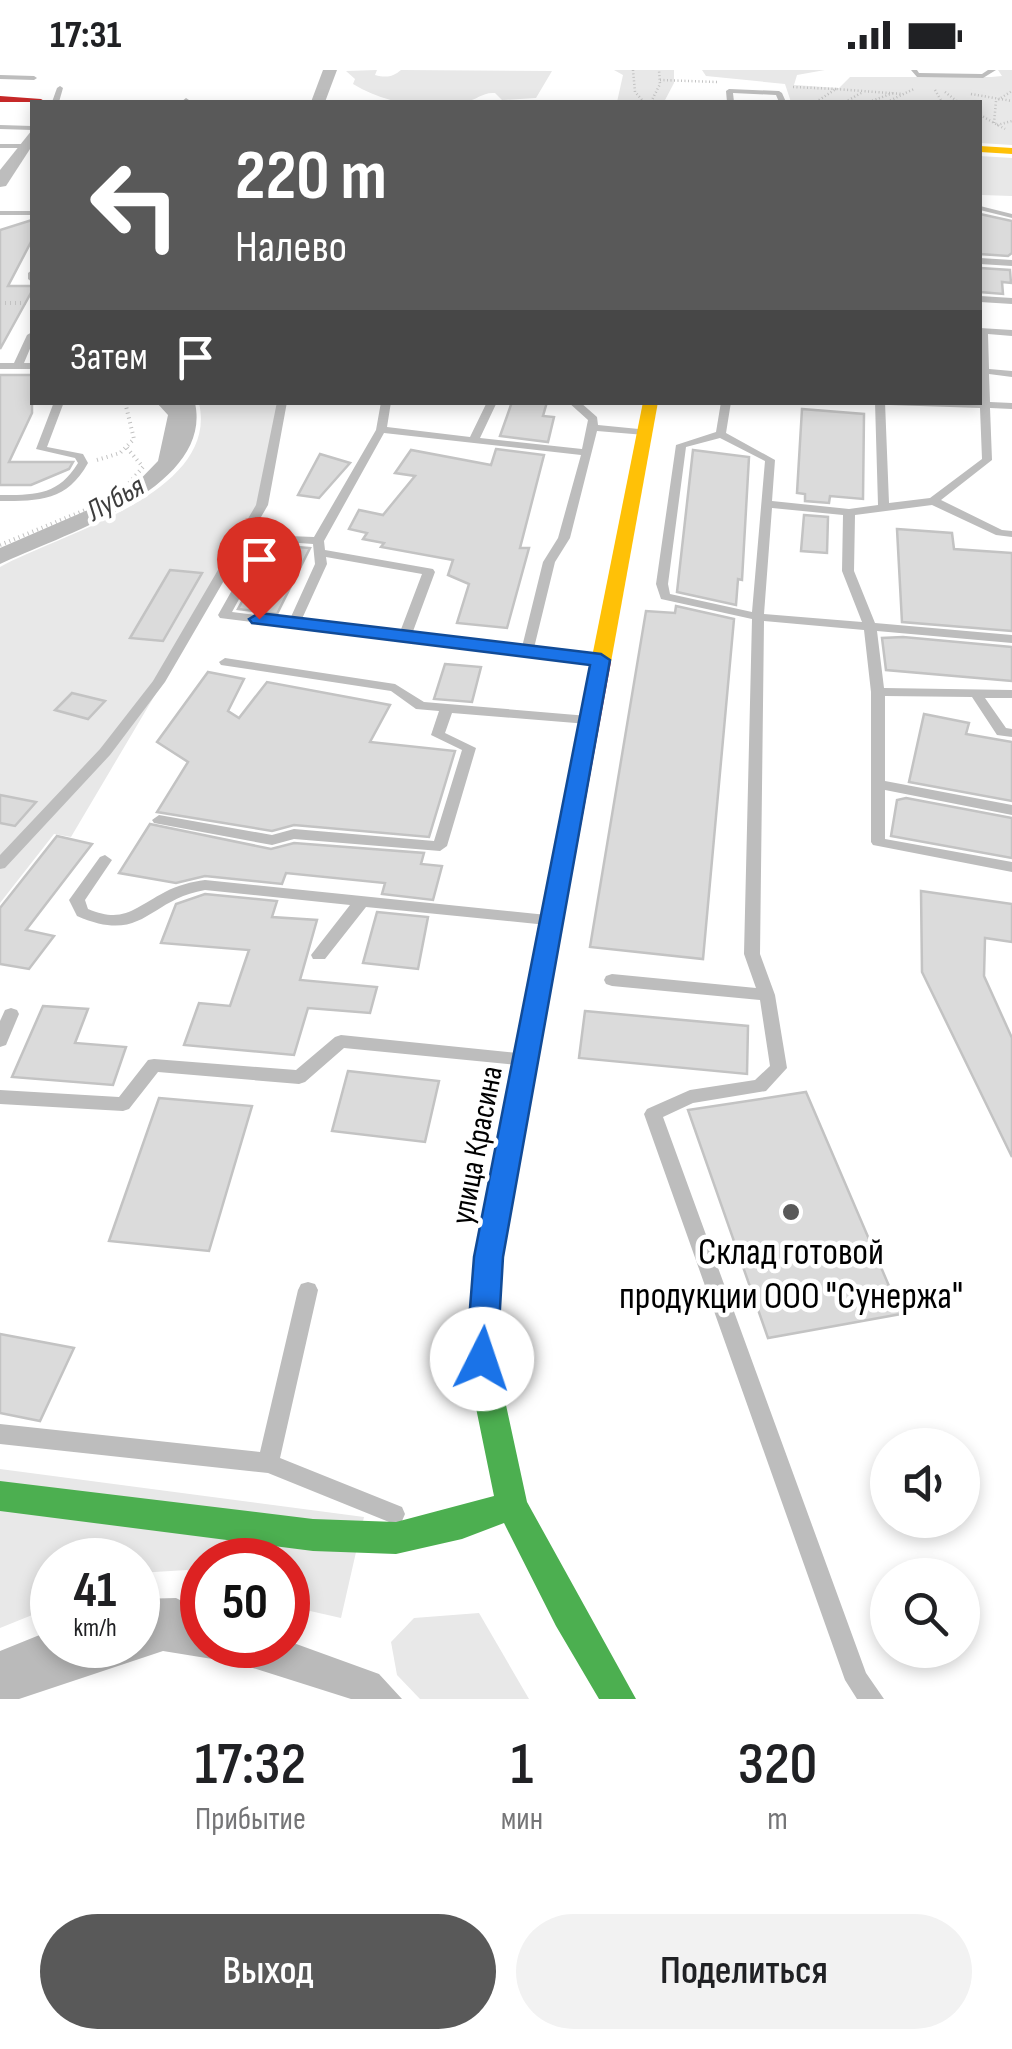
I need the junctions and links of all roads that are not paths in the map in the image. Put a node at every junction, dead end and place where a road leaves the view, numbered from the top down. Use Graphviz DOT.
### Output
graph roads {
  1 [pos="914,70"];
  2 [pos="994,71"];
  3 [pos="1012,73"];
  4 [pos="1,74"];
  5 [pos="34,78"];
  6 [pos="50,95"];
  7 [pos="730,100"];
  8 [pos="781,100"];
  9 [pos="0,101"];
  10 [pos="30,105"];
  11 [pos="0,127"];
  12 [pos="30,136"];
  13 [pos="0,146"];
  14 [pos="982,150"];
  15 [pos="1012,151"];
  16 [pos="0,182"];
  17 [pos="982,208"];
  18 [pos="0,213"];
  19 [pos="30,213"];
  20 [pos="1012,216"];
  21 [pos="982,261"];
  22 [pos="1012,263"];
  23 [pos="982,299"];
  24 [pos="1012,301"];
  25 [pos="982,331"];
  26 [pos="1012,333"];
  27 [pos="30,339"];
  28 [pos="982,344"];
  29 [pos="0,366"];
  30 [pos="18,366"];
  31 [pos="30,366"];
  32 [pos="984,371"];
  33 [pos="1012,374"];
  34 [pos="57,405"];
  35 [pos="281,405"];
  36 [pos="385,405"];
  37 [pos="491,405"];
  38 [pos="577,405"];
  39 [pos="650,405"];
  40 [pos="726,405"];
  41 [pos="880,405"];
  42 [pos="982,405"];
  43 [pos="986,405"];
  44 [pos="1012,406"];
  45 [pos="593,428"];
  46 [pos="381,430"];
  47 [pos="645,432"];
  48 [pos="722,434"];
  49 [pos="474,439"];
  50 [pos="584,452"];
  51 [pos="0,498"];
  52 [pos="934,502"];
  53 [pos="767,504"];
  54 [pos="884,508"];
  55 [pos="849,512"];
  56 [pos="1012,534"];
  57 [pos="318,547"];
  58 [pos="758,617"];
  59 [pos="294,623"];
  60 [pos="870,627"];
  61 [pos="404,638"];
  62 [pos="1012,640"];
  63 [pos="526,652"];
  64 [pos="601,660"];
  65 [pos="225,662"];
  66 [pos="878,692"];
  67 [pos="976,694"];
  68 [pos="1012,694"];
  69 [pos="447,708"];
  70 [pos="590,720"];
  71 [pos="1012,734"];
  72 [pos="878,784"];
  73 [pos="1012,810"];
  74 [pos="159,820"];
  75 [pos="105,860"];
  76 [pos="0,864"];
  77 [pos="1012,867"];
  78 [pos="362,901"];
  79 [pos="552,920"];
  80 [pos="318,955"];
  81 [pos="612,980"];
  82 [pos="767,995"];
  83 [pos="11,1014"];
  84 [pos="0,1041"];
  85 [pos="525,1060"];
  86 [pos="0,1097"];
  87 [pos="308,1290"];
  88 [pos="0,1434"];
  89 [pos="268,1463"];
  90 [pos="0,1496"];
  91 [pos="512,1505"];
  92 [pos="426,1532"];
  93 [pos="619,1699"];
  94 [pos="872,1699"];
  1 -- 2 [label="lane"];
  2 -- 3 [label="lane"];
  4 -- 5 [label="lane"];
  6 -- 9 [label="main road"];
  7 -- 8 [label="lane"];
  9 -- 10 [label="main road"];
  11 -- 12 [label="lane"];
  12 -- 13 [label="lane"];
  12 -- 16 [label="street"];
  14 -- 15 [label="main road"];
  17 -- 20 [label="lane"];
  18 -- 19 [label="lane"];
  21 -- 22 [label="lane"];
  23 -- 24 [label="lane"];
  25 -- 26 [label="lane"];
  27 -- 30 [label="lane"];
  28 -- 32 [label="lane"];
  29 -- 30 [label="lane"];
  30 -- 31 [label="lane"];
  32 -- 33 [label="lane"];
  32 -- 43 [label="lane"];
  34 -- 51 [label="lane"];
  35 -- 76 [label="lane"];
  36 -- 46 [label="lane"];
  37 -- 49 [label="lane"];
  38 -- 45 [label="lane"];
  39 -- 47 [label="main road, улица Красина"];
  40 -- 48 [label="lane"];
  41 -- 54 [label="lane"];
  42 -- 43 [label="lane"];
  43 -- 44 [label="lane"];
  43 -- 52 [label="lane"];
  45 -- 47 [label="lane"];
  45 -- 50 [label="lane"];
  46 -- 49 [label="lane"];
  46 -- 57 [label="lane"];
  47 -- 64 [label="main road, улица Красина"];
  48 -- 53 [label="lane"];
  48 -- 58 [label="lane"];
  49 -- 50 [label="lane"];
  50 -- 63 [label="lane"];
  52 -- 54 [label="lane"];
  52 -- 56 [label="lane"];
  53 -- 55 [label="lane"];
  53 -- 58 [label="lane"];
  54 -- 55 [label="lane"];
  55 -- 60 [label="lane"];
  57 -- 59 [label="lane"];
  57 -- 59 [label="lane"];
  57 -- 61 [label="lane"];
  58 -- 60 [label="lane"];
  58 -- 82 [label="lane"];
  59 -- 61 [label="lane"];
  60 -- 62 [label="lane"];
  60 -- 66 [label="lane"];
  61 -- 63 [label="lane"];
  63 -- 64 [label="lane"];
  64 -- 70 [label="main road, улица Красина"];
  65 -- 69 [label="lane"];
  66 -- 67 [label="lane"];
  66 -- 72 [label="lane"];
  67 -- 68 [label="lane"];
  67 -- 71 [label="lane"];
  69 -- 70 [label="lane"];
  69 -- 74 [label="lane"];
  70 -- 79 [label="main road, улица Красина"];
  72 -- 73 [label="lane"];
  72 -- 77 [label="lane"];
  75 -- 78 [label="lane"];
  78 -- 79 [label="lane"];
  78 -- 80 [label="lane"];
  79 -- 85 [label="main road, улица Красина"];
  81 -- 82 [label="lane"];
  82 -- 94 [label="lane"];
  83 -- 84 [label="lane"];
  85 -- 86 [label="lane"];
  85 -- 91 [label="main road, улица Красина"];
  87 -- 89 [label="lane"];
  88 -- 89 [label="lane"];
  89 -- 92 [label="lane"];
  90 -- 92 [label="main road"];
  91 -- 92 [label="main road"];
  91 -- 93 [label="main road, улица Красина"];
}
